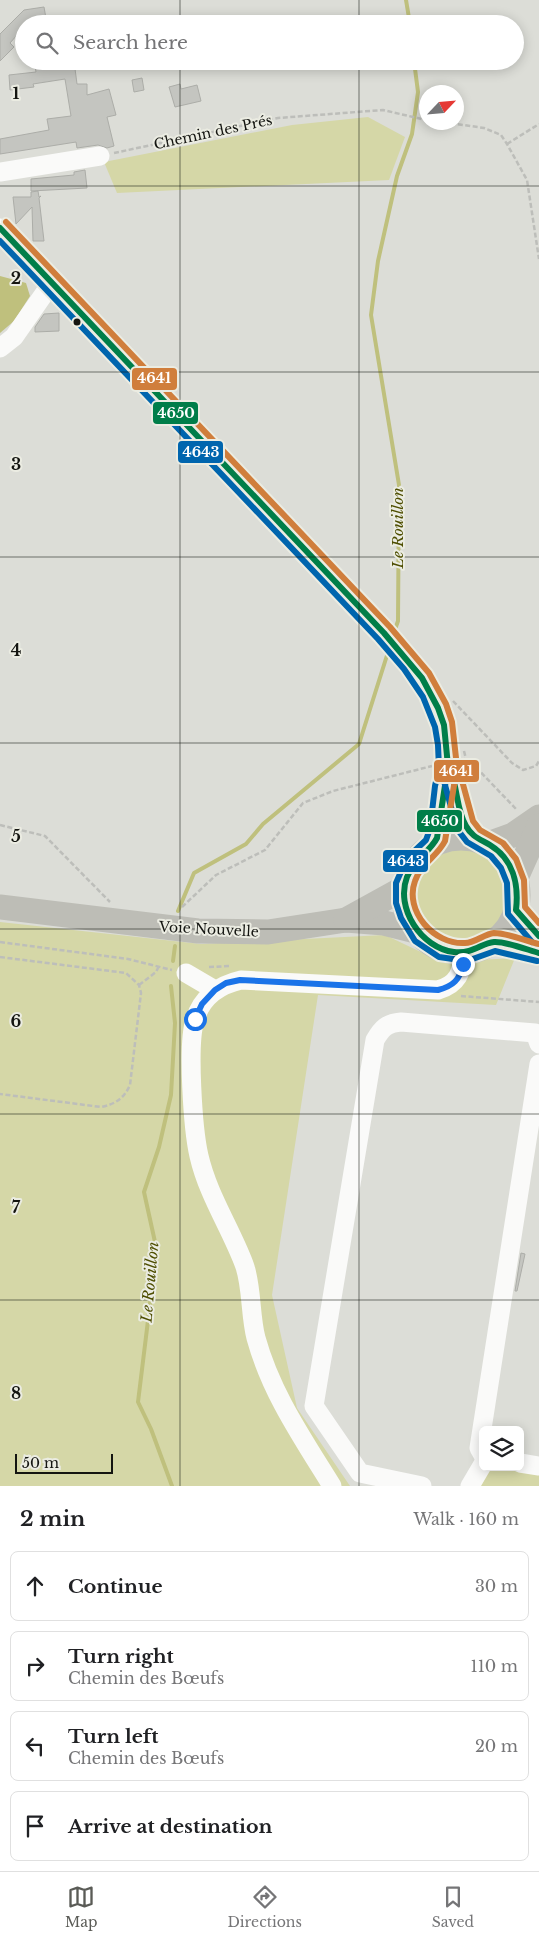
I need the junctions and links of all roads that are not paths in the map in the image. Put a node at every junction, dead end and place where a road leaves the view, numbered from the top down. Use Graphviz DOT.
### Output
graph roads {
  1 [pos="100,156"];
  2 [pos="0,172"];
  3 [pos="0,228"];
  4 [pos="53,281"];
  5 [pos="0,348"];
  6 [pos="442,766"];
  7 [pos="533,819"];
  8 [pos="481,842"];
  9 [pos="434,844"];
  10 [pos="516,878"];
  11 [pos="404,888"];
  12 [pos="0,907"];
  13 [pos="516,910"];
  14 [pos="346,920"];
  15 [pos="416,930"];
  16 [pos="539,936"];
  17 [pos="494,942"];
  18 [pos="465,952"];
  19 [pos="539,953"];
  20 [pos="186,973"];
  21 [pos="215,990"];
  22 [pos="539,1044"];
  23 [pos="539,1064"];
  24 [pos="482,1426"];
  25 [pos="524,1464"];
  26 [pos="539,1466"];
  27 [pos="479,1471"];
  28 [pos="332,1486"];
  29 [pos="422,1486"];
  30 [pos="470,1486"];
  1 -- 2 [label="street"];
  3 -- 4 [label="street"];
  4 -- 5 [label="street"];
  4 -- 6 [label="street"];
  6 -- 8 [label="street"];
  6 -- 9 [label="street"];
  7 -- 8 [label="main road"];
  7 -- 10 [label="main road"];
  8 -- 9 [label="main road"];
  8 -- 10 [label="main road"];
  9 -- 11 [label="main road"];
  10 -- 13 [label="main road"];
  11 -- 14 [label="main road"];
  11 -- 15 [label="main road"];
  12 -- 14 [label="main road, Voie Nouvelle"];
  13 -- 16 [label="street"];
  13 -- 17 [label="main road"];
  14 -- 15 [label="main road, Voie Nouvelle"];
  15 -- 18 [label="main road"];
  17 -- 18 [label="main road"];
  17 -- 19 [label="street"];
  18 -- 21 [label="street"];
  20 -- 21 [label="street"];
  21 -- 28 [label="street"];
  22 -- 29 [label="street"];
  23 -- 24 [label="street"];
  25 -- 26 [label="street"];
  27 -- 30 [label="street"];
}
